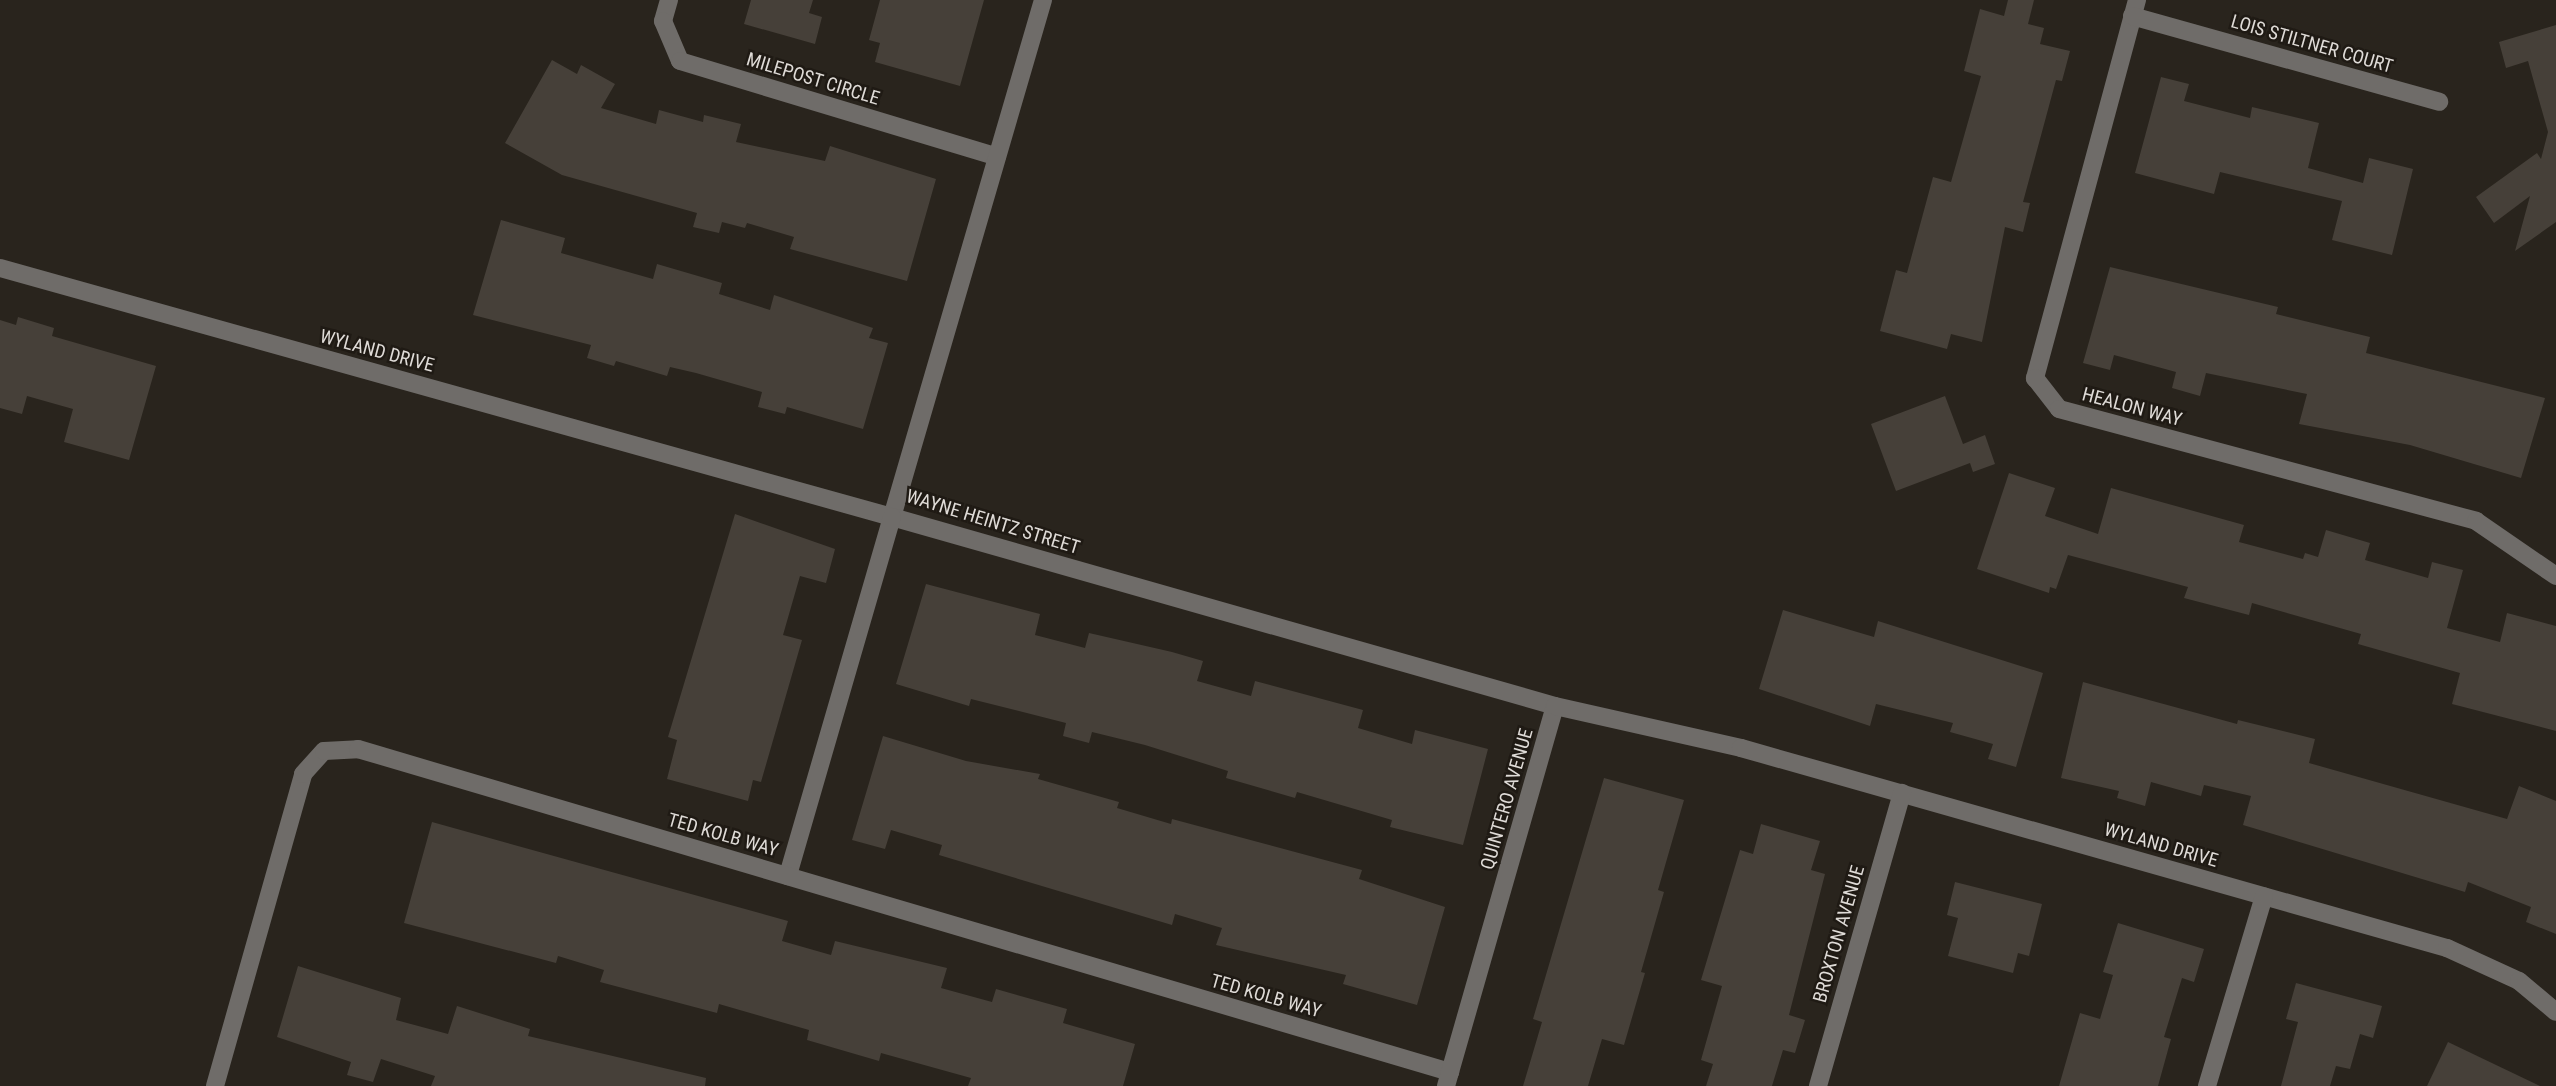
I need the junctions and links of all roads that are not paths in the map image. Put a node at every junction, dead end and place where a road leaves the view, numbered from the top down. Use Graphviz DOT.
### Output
graph roads {
  1 [pos="669,0"];
  2 [pos="1043,0"];
  3 [pos="2134,8"];
  4 [pos="2439,102"];
  5 [pos="997,157"];
  6 [pos="0,268"];
  7 [pos="892,517"];
  8 [pos="2556,576"];
  9 [pos="1555,706"];
  10 [pos="1902,793"];
  11 [pos="788,876"];
  12 [pos="2264,896"];
  13 [pos="2554,1007"];
  14 [pos="1448,1079"];
  15 [pos="215,1086"];
  16 [pos="1818,1086"];
  17 [pos="2207,1086"];
  1 -- 5 [label="street, MILEPOST CIRCLE"];
  2 -- 5 [label="street, WAYNE HEINTZ STREET"];
  3 -- 4 [label="street, LOIS STILTNER COURT"];
  3 -- 8 [label="street, HEALON WAY"];
  5 -- 7 [label="street, WAYNE HEINTZ STREET"];
  6 -- 7 [label="street, WYLAND DRIVE"];
  7 -- 9 [label="street, WAYNE HEINTZ STREET"];
  7 -- 11 [label="street"];
  9 -- 10 [label="street, WYLAND DRIVE"];
  9 -- 14 [label="street, QUINTERO AVENUE"];
  10 -- 12 [label="street, WYLAND DRIVE"];
  10 -- 16 [label="street, BROXTON AVENUE"];
  11 -- 14 [label="street, TED KOLB WAY"];
  11 -- 15 [label="street, TED KOLB WAY"];
  12 -- 13 [label="street, WYLAND DRIVE"];
  12 -- 17 [label="street"];
}
